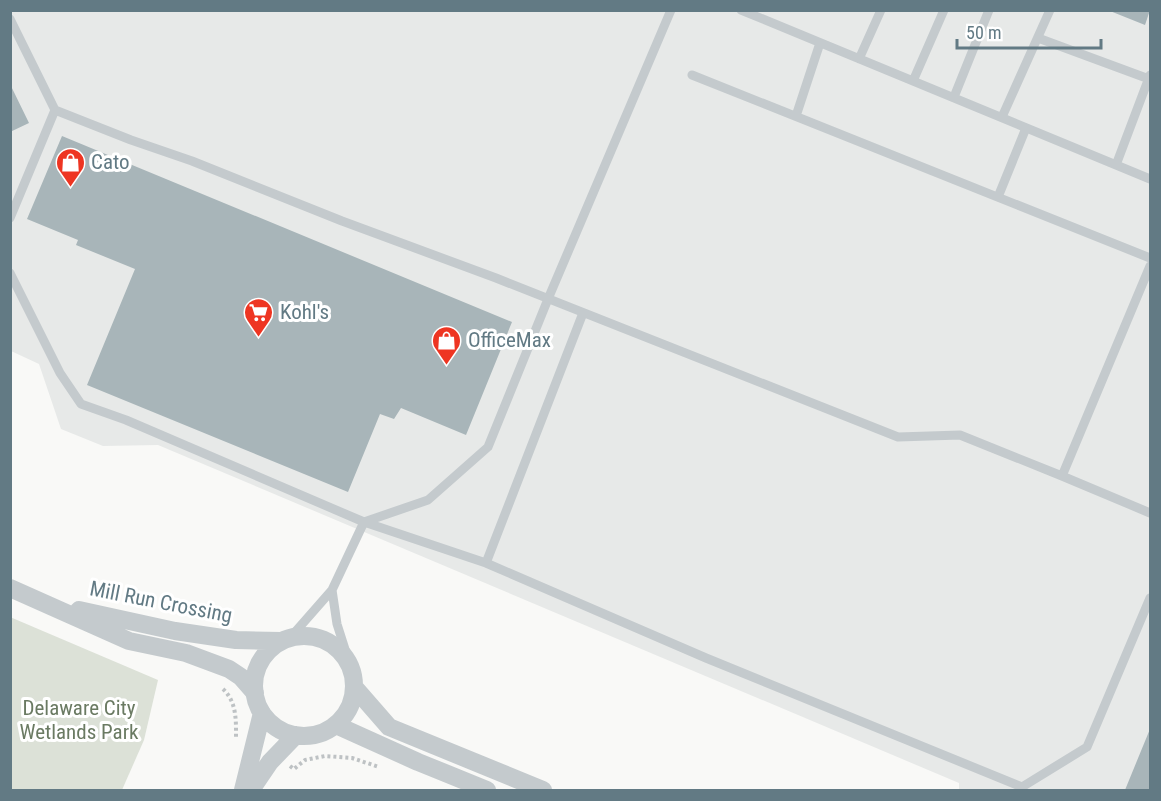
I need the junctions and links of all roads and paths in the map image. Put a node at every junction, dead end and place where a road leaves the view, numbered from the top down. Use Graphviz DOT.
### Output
graph roads {
  1 [pos="671,10"];
  2 [pos="741,10"];
  3 [pos="881,10"];
  4 [pos="944,10"];
  5 [pos="989,10"];
  6 [pos="1050,10"];
  7 [pos="10,19"];
  8 [pos="1038,38"];
  9 [pos="820,44"];
  10 [pos="859,59"];
  11 [pos="692,75"];
  12 [pos="1150,77"];
  13 [pos="913,81"];
  14 [pos="954,98"];
  15 [pos="55,110"];
  16 [pos="796,116"];
  17 [pos="1002,117"];
  18 [pos="1026,128"];
  19 [pos="1116,165"];
  20 [pos="1150,179"];
  21 [pos="998,197"];
  22 [pos="10,218"];
  23 [pos="1150,258"];
  24 [pos="1150,266"];
  25 [pos="10,273"];
  26 [pos="548,298"];
  27 [pos="583,313"];
  28 [pos="1062,476"];
  29 [pos="1150,513"];
  30 [pos="364,522"];
  31 [pos="486,563"];
  32 [pos="10,588"];
  33 [pos="332,590"];
  34 [pos="33,598"];
  35 [pos="1150,598"];
  36 [pos="285,640"];
  37 [pos="351,668"];
  38 [pos="221,687"];
  39 [pos="355,688"];
  40 [pos="255,693"];
  41 [pos="262,713"];
  42 [pos="336,725"];
  43 [pos="296,735"];
  44 [pos="254,746"];
  45 [pos="276,756"];
  46 [pos="383,768"];
  47 [pos="1021,789"];
  48 [pos="243,790"];
  49 [pos="251,790"];
  50 [pos="487,790"];
  51 [pos="543,790"];
  1 -- 26 [label="lane"];
  2 -- 9 [label="lane"];
  3 -- 10 [label="lane"];
  4 -- 13 [label="lane"];
  5 -- 14 [label="lane"];
  6 -- 8 [label="lane"];
  7 -- 15 [label="lane"];
  8 -- 12 [label="lane"];
  8 -- 17 [label="lane"];
  9 -- 10 [label="lane"];
  9 -- 16 [label="lane"];
  10 -- 13 [label="lane"];
  11 -- 16 [label="lane"];
  12 -- 19 [label="lane"];
  13 -- 14 [label="lane"];
  14 -- 17 [label="lane"];
  15 -- 22 [label="lane"];
  15 -- 26 [label="lane"];
  16 -- 21 [label="lane"];
  17 -- 18 [label="lane"];
  18 -- 19 [label="lane"];
  18 -- 21 [label="lane"];
  19 -- 20 [label="lane"];
  21 -- 23 [label="lane"];
  24 -- 28 [label="lane"];
  25 -- 30 [label="lane"];
  26 -- 27 [label="lane"];
  26 -- 30 [label="lane"];
  27 -- 28 [label="lane"];
  27 -- 31 [label="lane"];
  28 -- 29 [label="lane"];
  30 -- 31 [label="lane"];
  30 -- 33 [label="lane"];
  31 -- 47 [label="lane"];
  32 -- 34 [label="street, Mill Run Crossing"];
  33 -- 36 [label="lane"];
  33 -- 37 [label="lane"];
  34 -- 36 [label="street, Mill Run Crossing"];
  34 -- 40 [label="street, Mill Run Crossing"];
  35 -- 47 [label="lane"];
  36 -- 37 [label="street"];
  36 -- 40 [label="street"];
  37 -- 39 [label="street"];
  38 -- 44 [label="path"];
  39 -- 42 [label="street"];
  39 -- 51 [label="street"];
  40 -- 41 [label="street"];
  41 -- 43 [label="street"];
  41 -- 44 [label="street"];
  42 -- 43 [label="street"];
  42 -- 50 [label="street"];
  43 -- 45 [label="street"];
  44 -- 48 [label="street"];
  45 -- 46 [label="path"];
  45 -- 49 [label="street"];
}
